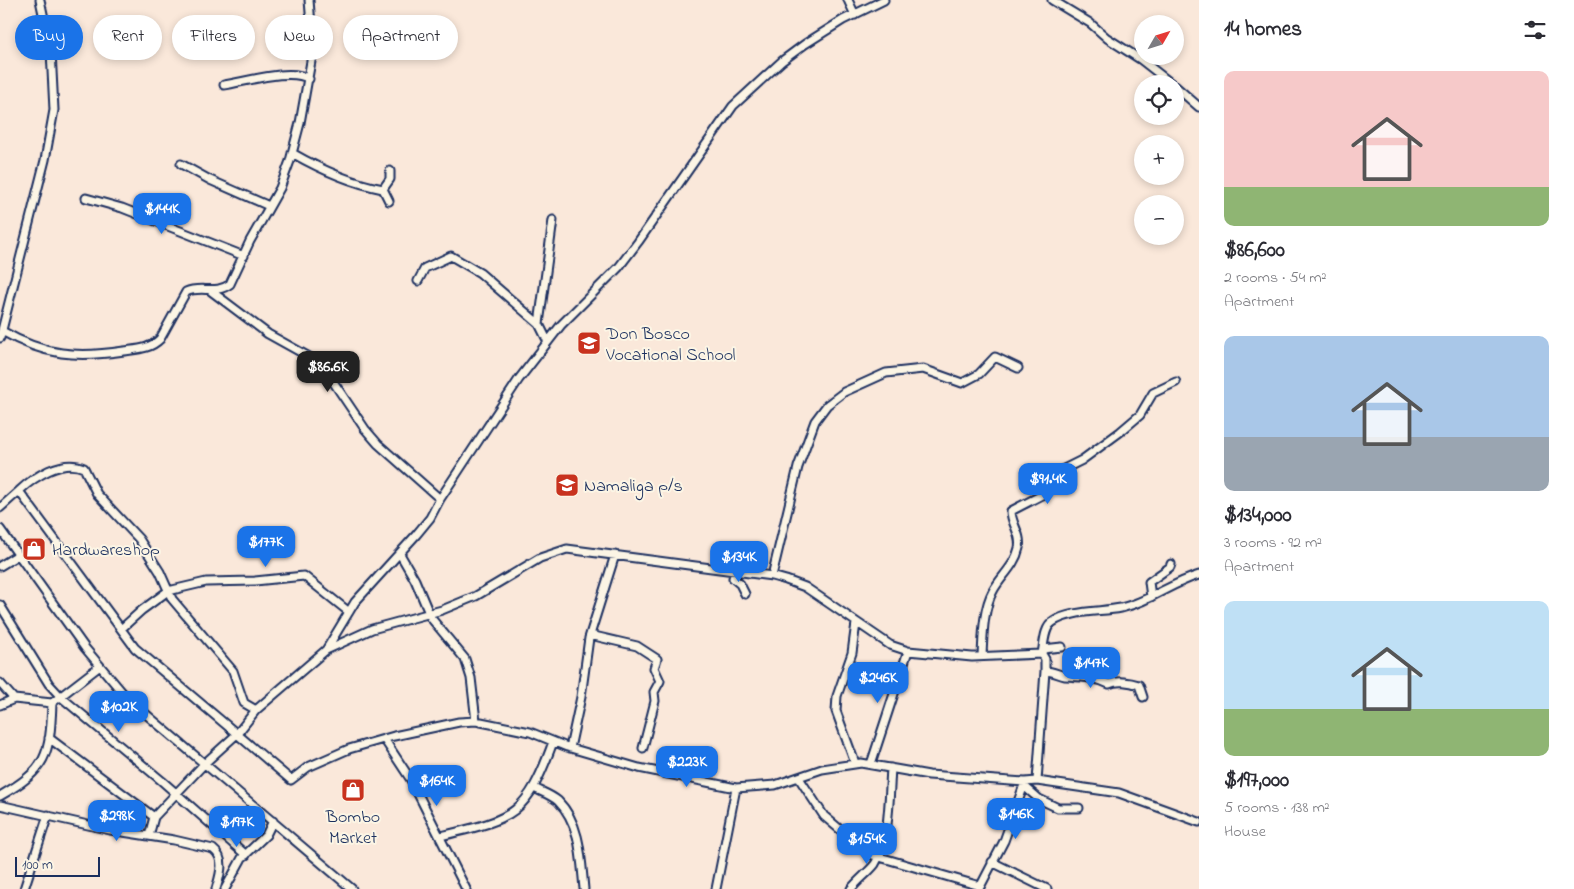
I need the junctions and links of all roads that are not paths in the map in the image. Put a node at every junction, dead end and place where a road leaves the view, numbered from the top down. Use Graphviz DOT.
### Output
graph roads {
  1 [pos="40,0"];
  2 [pos="310,0"];
  3 [pos="848,0"];
  4 [pos="884,0"];
  5 [pos="1052,0"];
  6 [pos="855,15"];
  7 [pos="1161,75"];
  8 [pos="309,79"];
  9 [pos="224,85"];
  10 [pos="1184,93"];
  11 [pos="1199,106"];
  12 [pos="292,153"];
  13 [pos="181,164"];
  14 [pos="390,171"];
  15 [pos="384,189"];
  16 [pos="86,198"];
  17 [pos="389,201"];
  18 [pos="269,206"];
  19 [pos="553,220"];
  20 [pos="244,256"];
  21 [pos="418,281"];
  22 [pos="211,291"];
  23 [pos="538,324"];
  24 [pos="1,334"];
  25 [pos="548,342"];
  26 [pos="1018,368"];
  27 [pos="1176,382"];
  28 [pos="19,491"];
  29 [pos="440,498"];
  30 [pos="0,508"];
  31 [pos="1,532"];
  32 [pos="400,554"];
  33 [pos="18,555"];
  34 [pos="615,556"];
  35 [pos="1171,564"];
  36 [pos="0,566"];
  37 [pos="735,572"];
  38 [pos="1199,575"];
  39 [pos="772,576"];
  40 [pos="168,592"];
  41 [pos="744,594"];
  42 [pos="1151,597"];
  43 [pos="0,605"];
  44 [pos="349,612"];
  45 [pos="429,614"];
  46 [pos="856,623"];
  47 [pos="121,629"];
  48 [pos="590,635"];
  49 [pos="1062,647"];
  50 [pos="326,650"];
  51 [pos="908,651"];
  52 [pos="1042,651"];
  53 [pos="982,656"];
  54 [pos="100,666"];
  55 [pos="1046,671"];
  56 [pos="0,683"];
  57 [pos="60,697"];
  58 [pos="1143,697"];
  59 [pos="14,699"];
  60 [pos="52,703"];
  61 [pos="0,705"];
  62 [pos="256,710"];
  63 [pos="476,721"];
  64 [pos="237,734"];
  65 [pos="49,738"];
  66 [pos="384,739"];
  67 [pos="553,742"];
  68 [pos="570,748"];
  69 [pos="643,748"];
  70 [pos="205,763"];
  71 [pos="854,763"];
  72 [pos="871,764"];
  73 [pos="891,768"];
  74 [pos="799,778"];
  75 [pos="1037,780"];
  76 [pos="1025,784"];
  77 [pos="534,788"];
  78 [pos="736,788"];
  79 [pos="176,794"];
  80 [pos="0,796"];
  81 [pos="0,805"];
  82 [pos="1079,808"];
  83 [pos="48,815"];
  84 [pos="154,817"];
  85 [pos="273,821"];
  86 [pos="1199,822"];
  87 [pos="149,836"];
  88 [pos="441,836"];
  89 [pos="246,855"];
  90 [pos="877,858"];
  91 [pos="992,862"];
  92 [pos="979,888"];
  93 [pos="24,889"];
  94 [pos="216,889"];
  95 [pos="225,889"];
  96 [pos="352,889"];
  97 [pos="466,889"];
  98 [pos="584,889"];
  99 [pos="716,889"];
  100 [pos="850,889"];
  101 [pos="1047,889"];
  1 -- 24 [label="street"];
  2 -- 8 [label="street"];
  3 -- 6 [label="street"];
  4 -- 6 [label="street"];
  5 -- 7 [label="street"];
  6 -- 25 [label="street"];
  8 -- 9 [label="street"];
  8 -- 12 [label="street"];
  10 -- 11 [label="street"];
  12 -- 15 [label="street"];
  12 -- 18 [label="street"];
  13 -- 18 [label="street"];
  14 -- 15 [label="street"];
  15 -- 17 [label="street"];
  16 -- 20 [label="street"];
  18 -- 20 [label="street"];
  19 -- 23 [label="street"];
  20 -- 22 [label="street"];
  21 -- 23 [label="street"];
  22 -- 24 [label="street"];
  22 -- 29 [label="street"];
  23 -- 25 [label="street"];
  25 -- 29 [label="street"];
  26 -- 39 [label="street"];
  27 -- 53 [label="street"];
  28 -- 30 [label="street"];
  28 -- 40 [label="street"];
  28 -- 47 [label="street"];
  29 -- 32 [label="street"];
  31 -- 33 [label="street"];
  32 -- 44 [label="street"];
  32 -- 45 [label="street"];
  33 -- 36 [label="street"];
  33 -- 54 [label="street"];
  34 -- 37 [label="street"];
  34 -- 45 [label="street"];
  34 -- 48 [label="street"];
  35 -- 42 [label="street"];
  37 -- 39 [label="street"];
  37 -- 41 [label="street"];
  38 -- 42 [label="street"];
  39 -- 46 [label="street"];
  40 -- 44 [label="street"];
  40 -- 47 [label="street"];
  40 -- 62 [label="street"];
  42 -- 52 [label="street"];
  43 -- 57 [label="street"];
  44 -- 50 [label="street"];
  45 -- 50 [label="street"];
  45 -- 63 [label="street"];
  46 -- 51 [label="street"];
  46 -- 71 [label="street"];
  47 -- 64 [label="street"];
  48 -- 68 [label="street"];
  48 -- 69 [label="street"];
  49 -- 52 [label="street"];
  50 -- 62 [label="street"];
  51 -- 53 [label="street"];
  51 -- 72 [label="street"];
  52 -- 53 [label="street"];
  52 -- 55 [label="street"];
  54 -- 57 [label="street"];
  54 -- 70 [label="street"];
  55 -- 58 [label="street"];
  55 -- 75 [label="street"];
  56 -- 59 [label="street"];
  57 -- 60 [label="street"];
  57 -- 79 [label="street"];
  59 -- 60 [label="street"];
  59 -- 61 [label="street"];
  60 -- 65 [label="street"];
  62 -- 64 [label="street"];
  63 -- 66 [label="street"];
  63 -- 67 [label="street"];
  64 -- 66 [label="street"];
  64 -- 70 [label="street"];
  65 -- 80 [label="street"];
  65 -- 84 [label="street"];
  66 -- 88 [label="street"];
  67 -- 68 [label="street"];
  67 -- 77 [label="street"];
  68 -- 78 [label="street"];
  70 -- 79 [label="street"];
  70 -- 85 [label="street"];
  71 -- 72 [label="street"];
  71 -- 74 [label="street"];
  72 -- 73 [label="street"];
  73 -- 76 [label="street"];
  73 -- 90 [label="street"];
  74 -- 78 [label="street"];
  74 -- 90 [label="street"];
  75 -- 76 [label="street"];
  75 -- 86 [label="street"];
  76 -- 82 [label="street"];
  76 -- 91 [label="street"];
  77 -- 88 [label="street"];
  77 -- 98 [label="street"];
  78 -- 99 [label="street"];
  79 -- 84 [label="street"];
  79 -- 89 [label="street"];
  81 -- 83 [label="street"];
  83 -- 87 [label="street"];
  83 -- 93 [label="street"];
  84 -- 87 [label="street"];
  85 -- 89 [label="street"];
  85 -- 96 [label="street"];
  87 -- 94 [label="street"];
  88 -- 97 [label="street"];
  89 -- 95 [label="street"];
  90 -- 92 [label="street"];
  90 -- 100 [label="street"];
  91 -- 92 [label="street"];
  91 -- 101 [label="street"];
}
